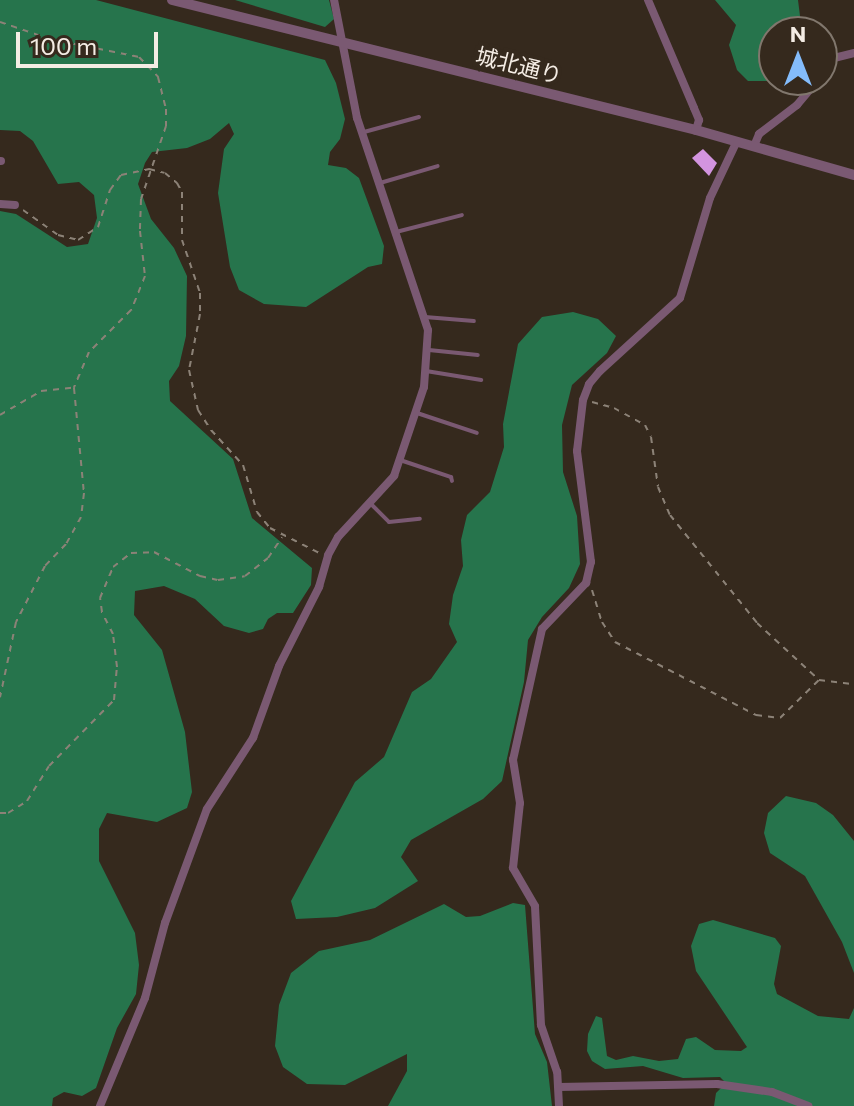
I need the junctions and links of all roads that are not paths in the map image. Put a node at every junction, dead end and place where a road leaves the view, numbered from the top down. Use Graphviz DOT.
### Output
graph roads {
  1 [pos="172,0"];
  2 [pos="334,0"];
  3 [pos="648,0"];
  4 [pos="340,42"];
  5 [pos="805,96"];
  6 [pos="419,117"];
  7 [pos="696,130"];
  8 [pos="362,132"];
  9 [pos="737,141"];
  10 [pos="754,146"];
  11 [pos="438,166"];
  12 [pos="854,175"];
  13 [pos="380,183"];
  14 [pos="0,204"];
  15 [pos="15,205"];
  16 [pos="462,215"];
  17 [pos="396,232"];
  18 [pos="424,317"];
  19 [pos="474,321"];
  20 [pos="429,350"];
  21 [pos="478,355"];
  22 [pos="426,371"];
  23 [pos="481,380"];
  24 [pos="417,413"];
  25 [pos="477,433"];
  26 [pos="399,460"];
  27 [pos="452,481"];
  28 [pos="371,504"];
  29 [pos="420,519"];
  30 [pos="559,1087"];
  31 [pos="100,1106"];
  32 [pos="559,1106"];
  33 [pos="808,1106"];
  1 -- 4 [label="street, 城北通り"];
  2 -- 4 [label="street"];
  3 -- 7 [label="street"];
  4 -- 7 [label="street, 城北通り"];
  4 -- 8 [label="street"];
  5 -- 10 [label="street"];
  6 -- 8 [label="lane"];
  7 -- 9 [label="street, 城北通り"];
  8 -- 13 [label="street"];
  9 -- 10 [label="street, 城北通り"];
  9 -- 30 [label="street"];
  10 -- 12 [label="street, 城北通り"];
  11 -- 13 [label="lane"];
  13 -- 17 [label="street"];
  14 -- 15 [label="street"];
  16 -- 17 [label="lane"];
  17 -- 18 [label="street"];
  18 -- 19 [label="lane"];
  18 -- 20 [label="street"];
  20 -- 21 [label="lane"];
  20 -- 22 [label="street"];
  22 -- 23 [label="lane"];
  22 -- 24 [label="street"];
  24 -- 25 [label="lane"];
  24 -- 26 [label="street"];
  26 -- 27 [label="lane"];
  26 -- 28 [label="street"];
  28 -- 29 [label="lane"];
  28 -- 31 [label="street"];
  30 -- 32 [label="street"];
  30 -- 33 [label="street"];
}
